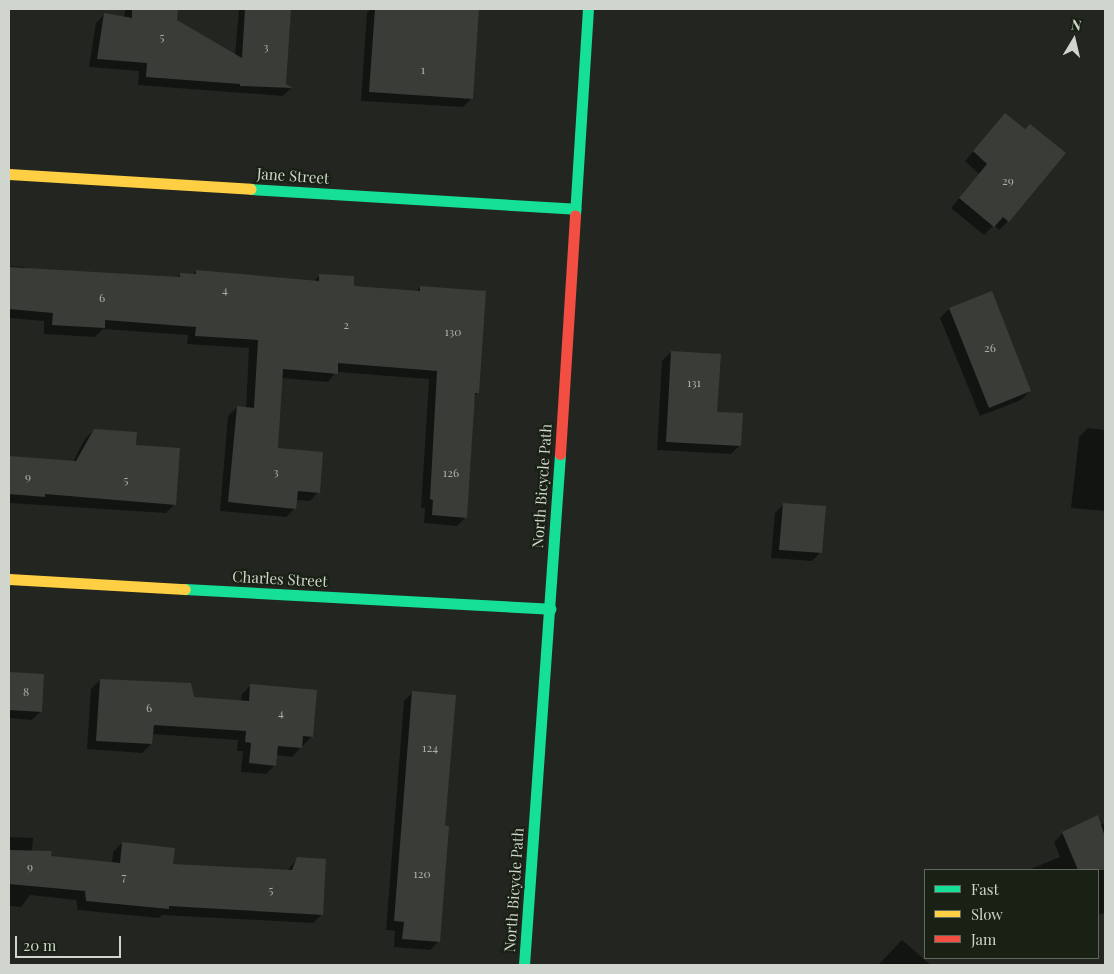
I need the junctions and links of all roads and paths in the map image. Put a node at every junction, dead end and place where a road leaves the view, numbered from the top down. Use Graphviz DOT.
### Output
graph roads {
  1 [pos="588,9"];
  2 [pos="9,174"];
  3 [pos="575,209"];
  4 [pos="9,579"];
  5 [pos="550,609"];
  6 [pos="524,965"];
  1 -- 3 [label="street, North Bicycle Path"];
  2 -- 3 [label="street, Jane Street"];
  3 -- 5 [label="street, North Bicycle Path"];
  4 -- 5 [label="street, Charles Street"];
  5 -- 6 [label="street, North Bicycle Path"];
}
